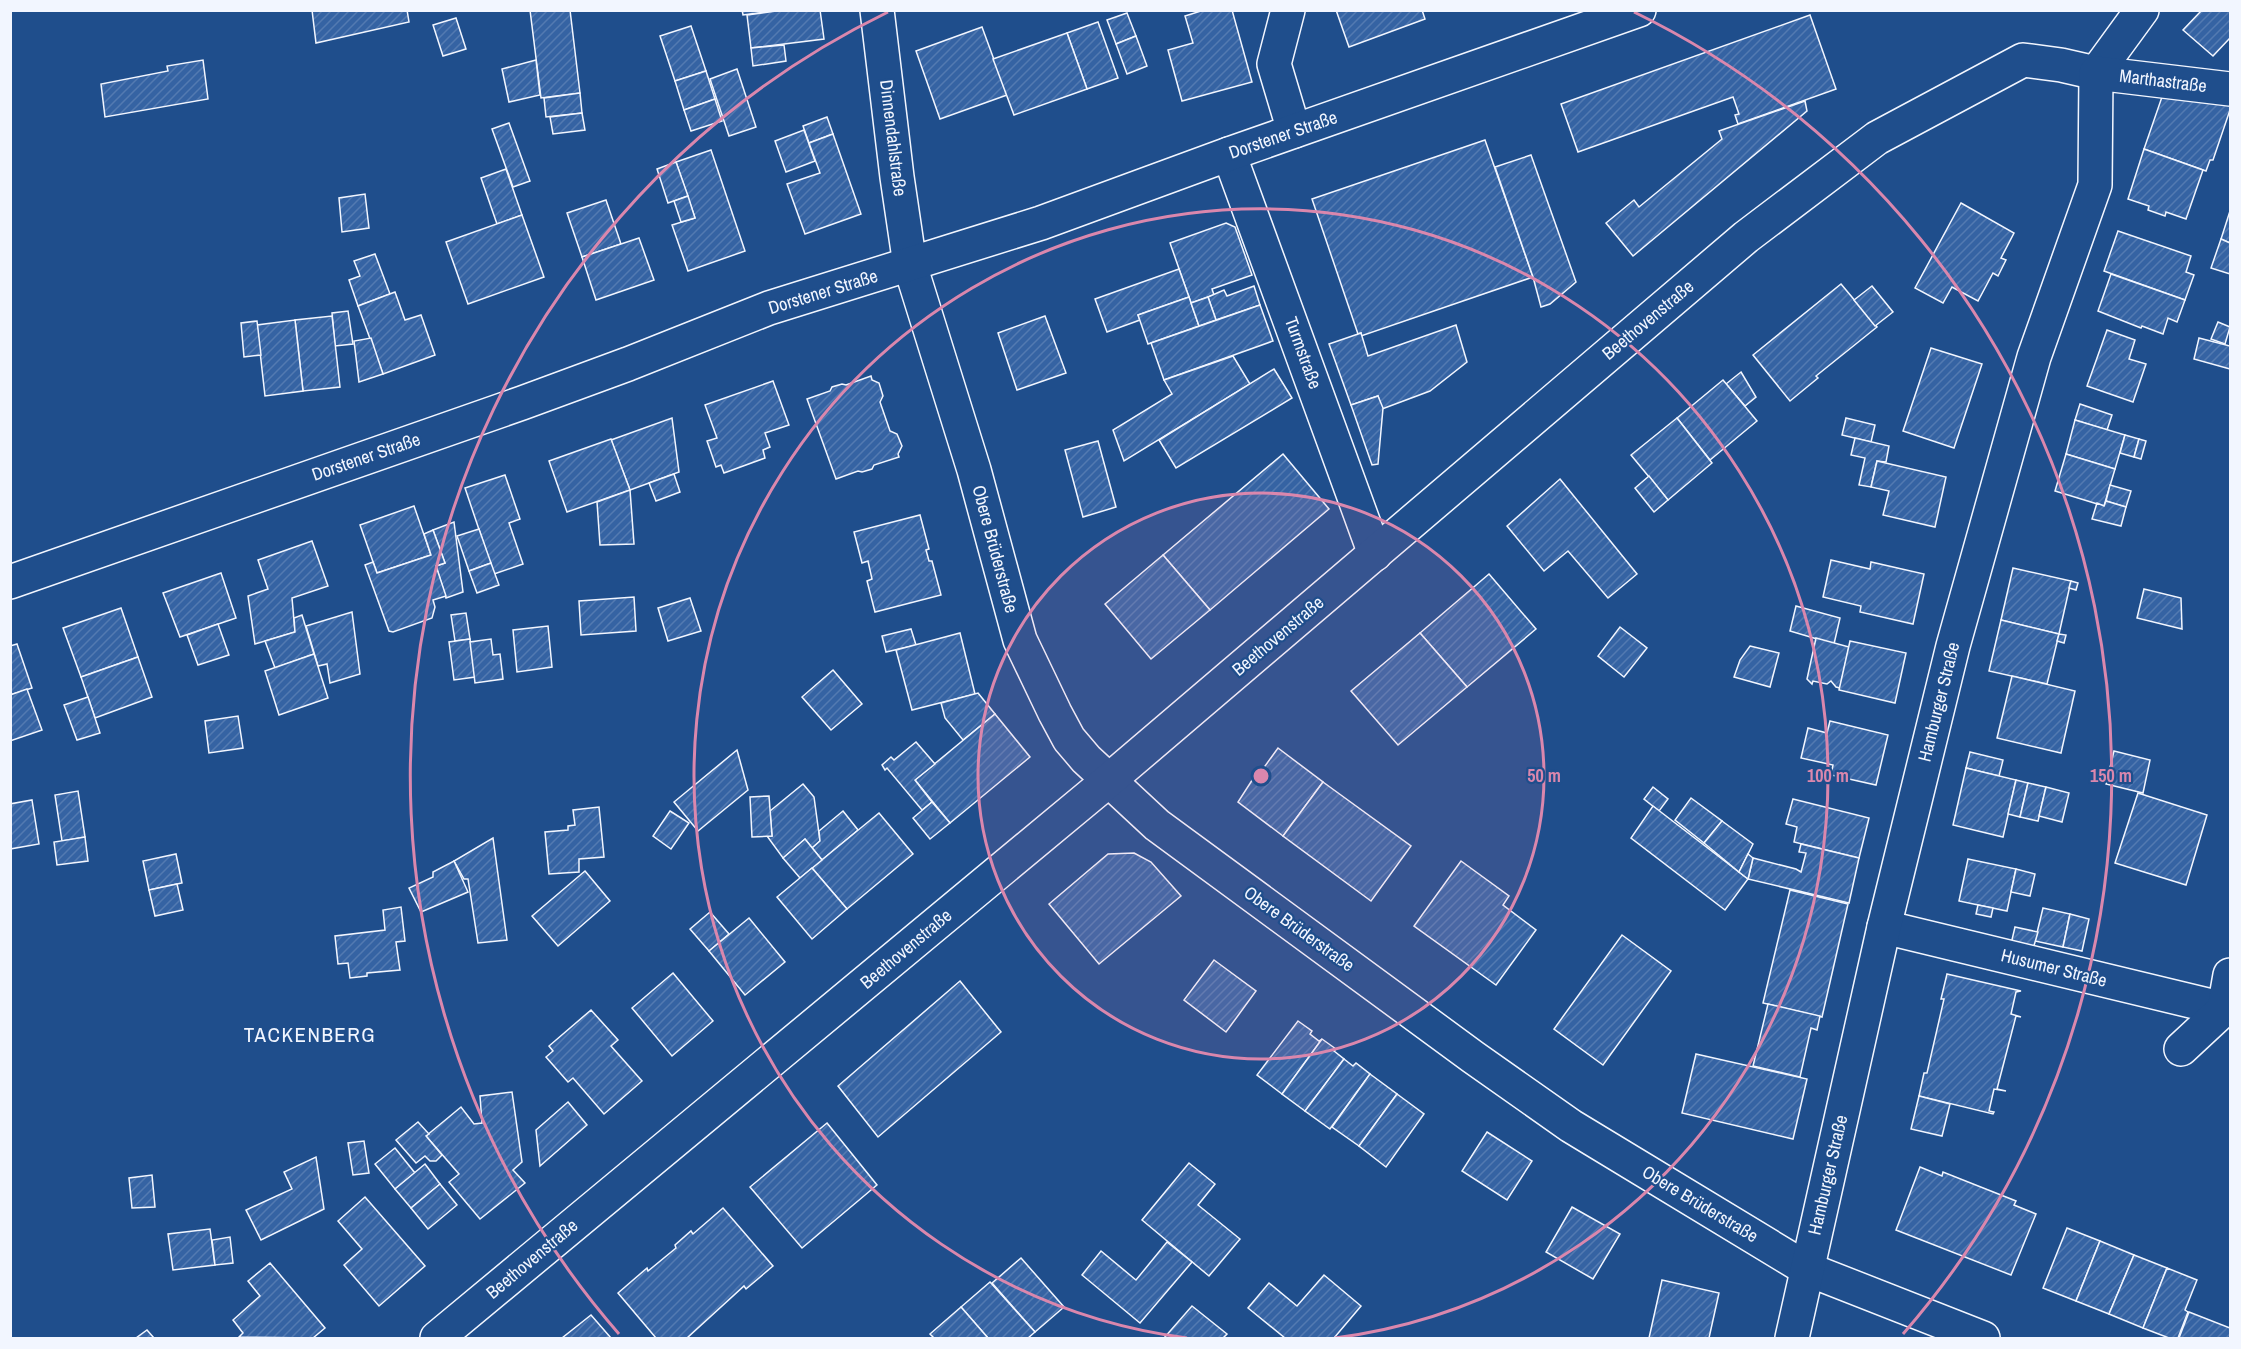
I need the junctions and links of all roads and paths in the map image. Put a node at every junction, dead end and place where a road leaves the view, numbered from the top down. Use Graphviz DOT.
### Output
graph roads {
  1 [pos="877,10"];
  2 [pos="1288,10"];
  3 [pos="1639,10"];
  4 [pos="2142,10"];
  5 [pos="2096,72"];
  6 [pos="2230,88"];
  7 [pos="1294,131"];
  8 [pos="1229,154"];
  9 [pos="910,265"];
  10 [pos="1375,554"];
  11 [pos="10,582"];
  12 [pos="1108,781"];
  13 [pos="1884,927"];
  14 [pos="2230,975"];
  15 [pos="2224,1009"];
  16 [pos="2181,1049"];
  17 [pos="1807,1269"];
  18 [pos="437,1338"];
  19 [pos="1792,1338"];
  20 [pos="1983,1338"];
  1 -- 9 [label="street, Dinnendahlstraße"];
  2 -- 7 [label="street"];
  3 -- 7 [label="street, Dorstener Straße"];
  4 -- 5 [label="street"];
  5 -- 6 [label="street, Marthastraße"];
  5 -- 10 [label="street, Beethovenstraße"];
  5 -- 13 [label="street, Hamburger Straße"];
  7 -- 8 [label="street, Dorstener Straße"];
  8 -- 9 [label="street, Dorstener Straße"];
  8 -- 10 [label="street, Turmstraße"];
  9 -- 11 [label="street, Dorstener Straße"];
  9 -- 12 [label="street, Obere Brüderstraße"];
  10 -- 12 [label="street, Beethovenstraße"];
  12 -- 17 [label="street, Obere Brüderstraße"];
  12 -- 18 [label="street, Beethovenstraße"];
  13 -- 15 [label="street, Husumer Straße"];
  13 -- 17 [label="street, Hamburger Straße"];
  14 -- 15 [label="street"];
  15 -- 16 [label="street"];
  17 -- 19 [label="street, Hamburger Straße"];
  17 -- 20 [label="street, Obere Brüderstraße"];
}
